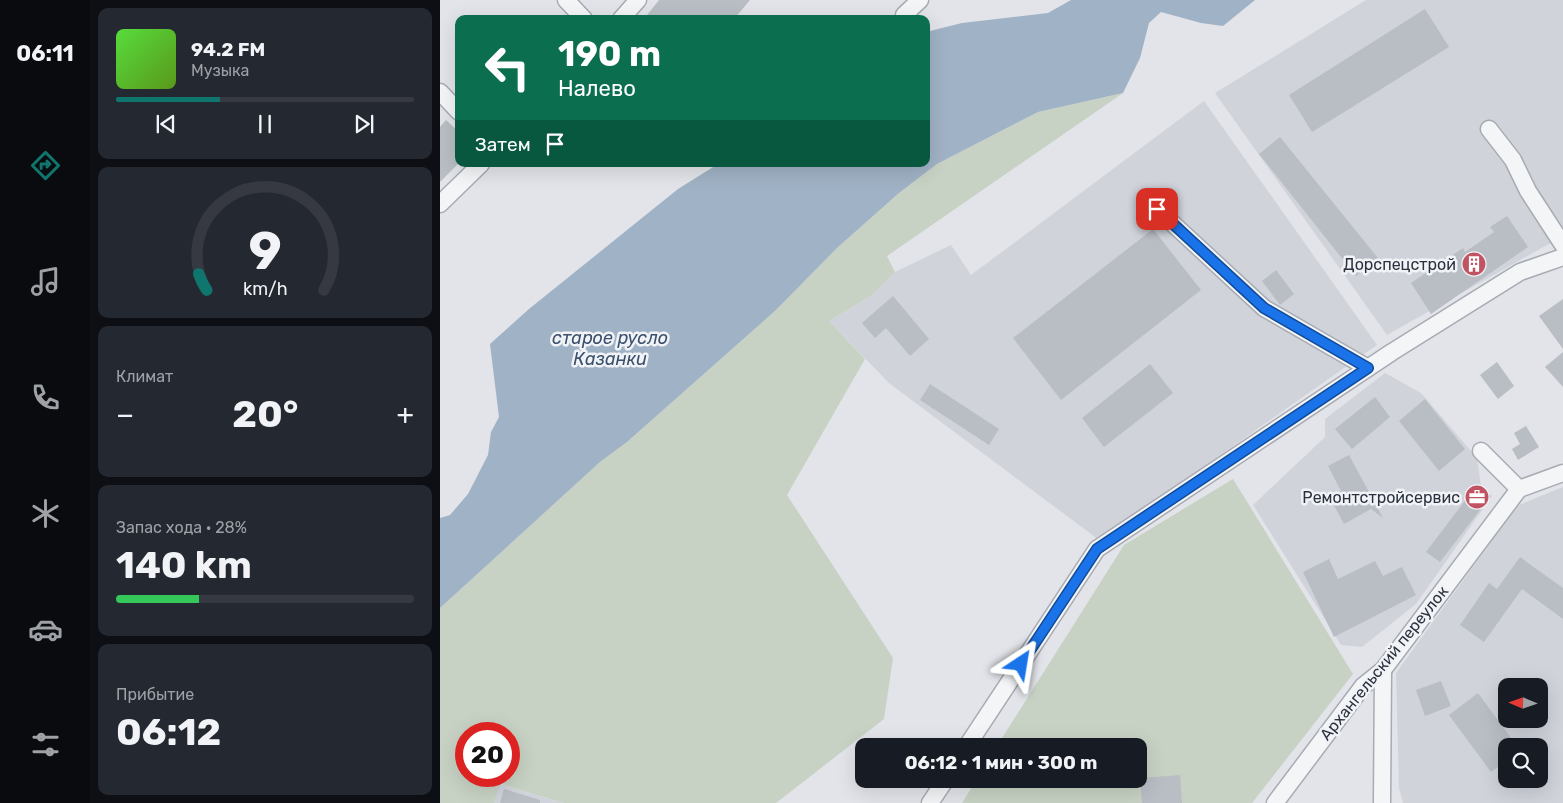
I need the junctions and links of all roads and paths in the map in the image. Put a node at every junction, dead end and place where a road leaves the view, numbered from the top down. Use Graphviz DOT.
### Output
graph roads {
  1 [pos="566,0"];
  2 [pos="638,0"];
  3 [pos="920,0"];
  4 [pos="904,14"];
  5 [pos="580,15"];
  6 [pos="625,15"];
  7 [pos="440,92"];
  8 [pos="455,108"];
  9 [pos="1490,129"];
  10 [pos="478,167"];
  11 [pos="440,204"];
  12 [pos="1157,209"];
  13 [pos="1562,256"];
  14 [pos="1368,368"];
  15 [pos="1482,451"];
  16 [pos="1563,473"];
  17 [pos="1519,489"];
  18 [pos="1383,670"];
  19 [pos="972,738"];
  20 [pos="940,788"];
  21 [pos="930,803"];
  22 [pos="1275,803"];
  23 [pos="1382,803"];
  1 -- 5 [label="street"];
  2 -- 6 [label="street"];
  3 -- 4 [label="street"];
  7 -- 8 [label="street"];
  9 -- 13 [label="street"];
  10 -- 11 [label="street"];
  12 -- 14 [label="street"];
  13 -- 14 [label="street"];
  14 -- 19 [label="street"];
  15 -- 17 [label="street"];
  16 -- 17 [label="street"];
  17 -- 18 [label="street, Архангельский переулок"];
  18 -- 22 [label="street, Архангельский переулок"];
  18 -- 23 [label="street"];
  20 -- 21 [label="street"];
}
